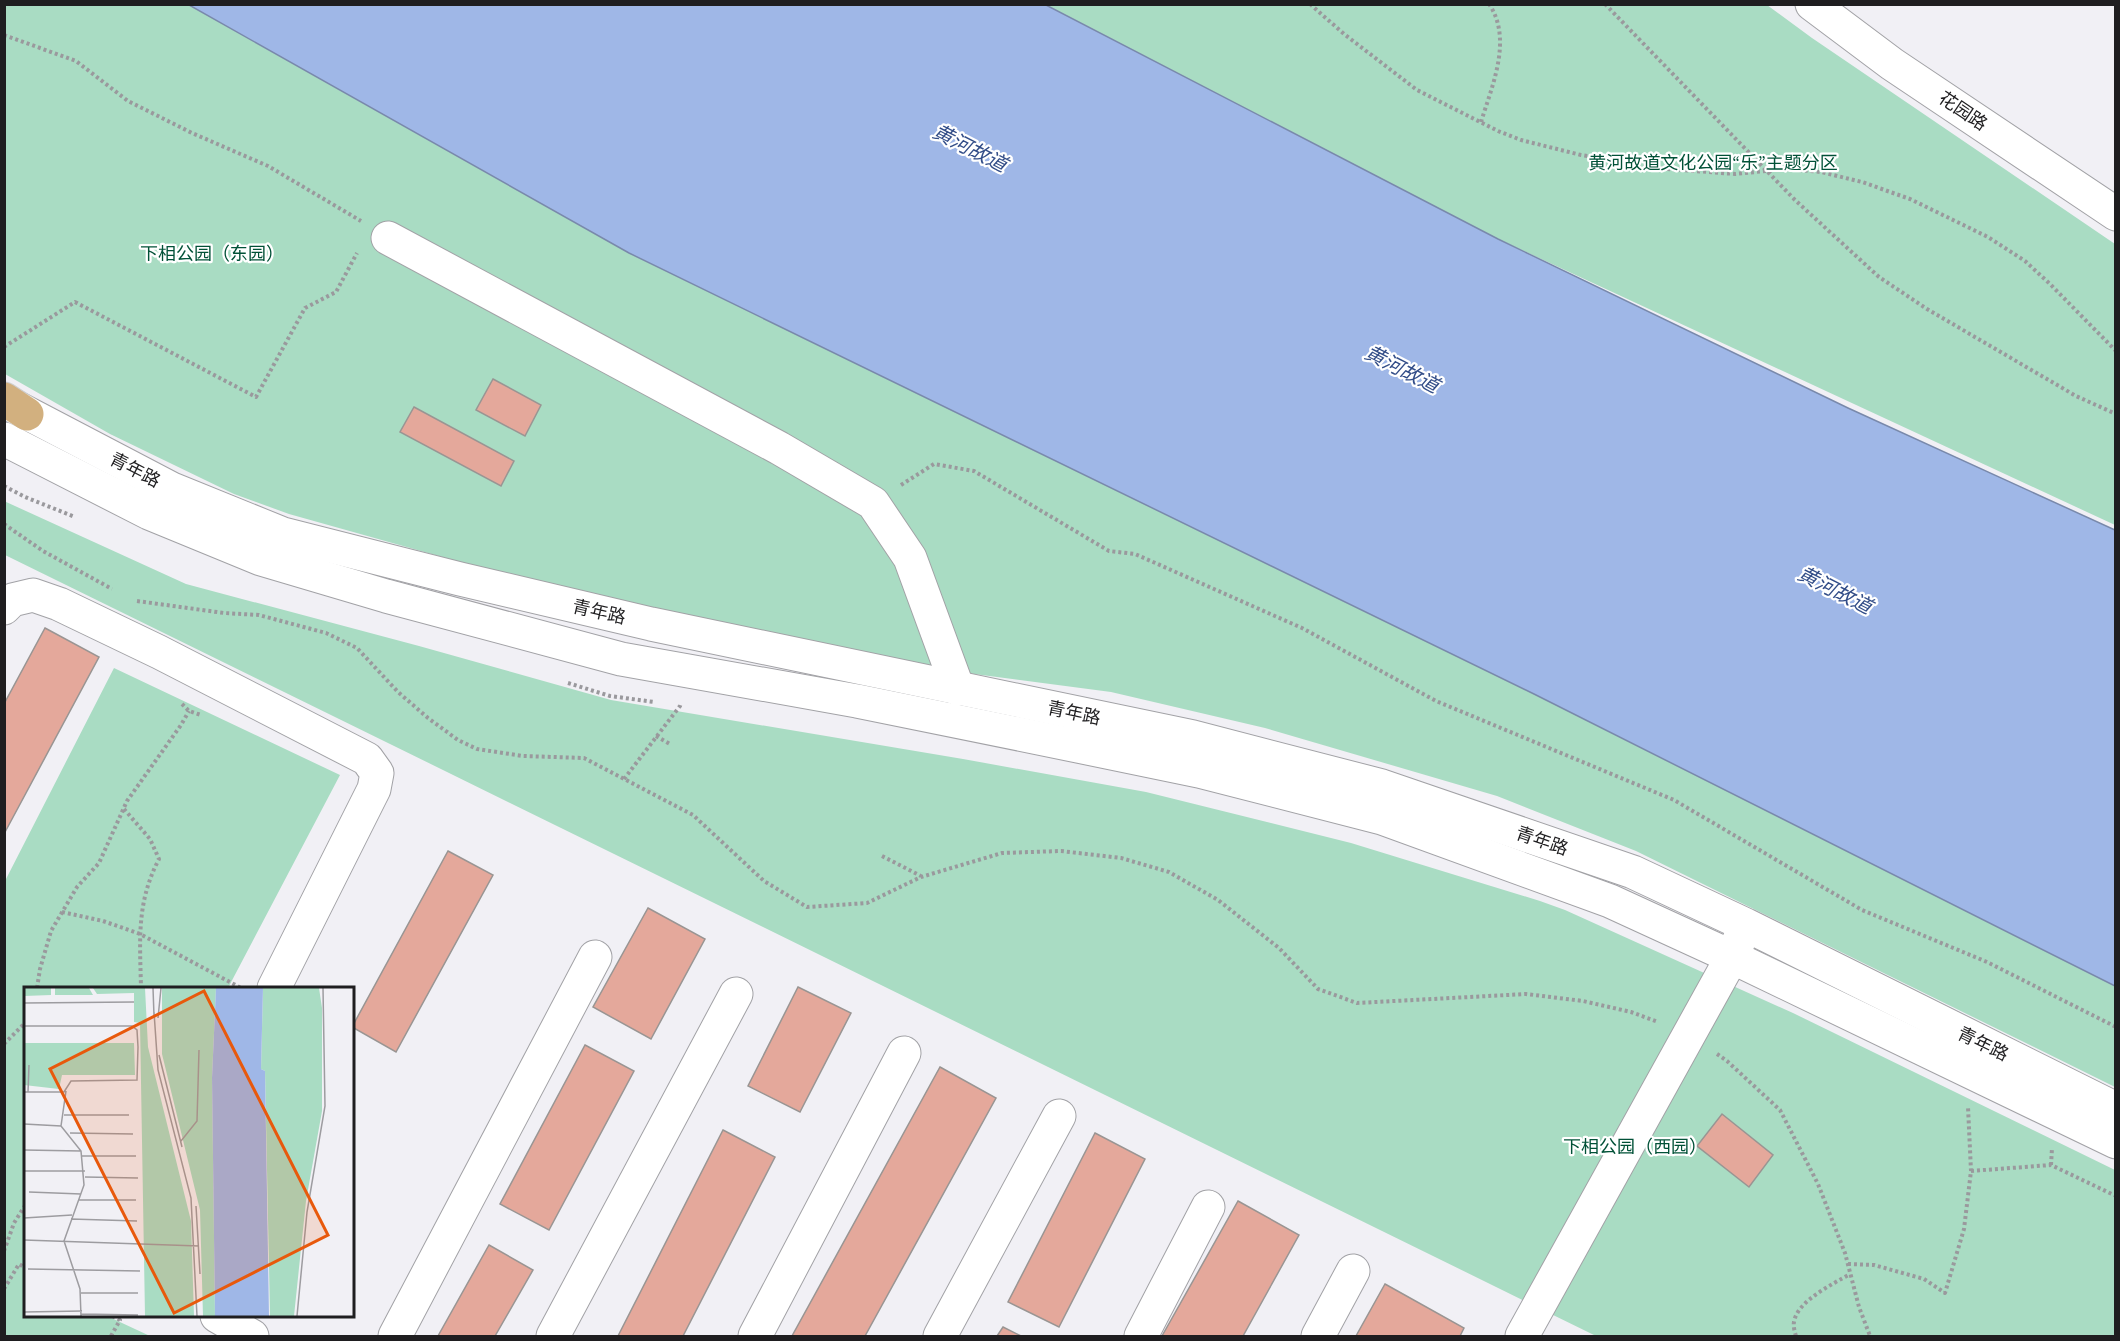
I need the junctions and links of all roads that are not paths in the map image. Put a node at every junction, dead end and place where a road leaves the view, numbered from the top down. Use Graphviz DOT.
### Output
graph roads {
  1 [pos="1812,4"];
  2 [pos="2115,214"];
  3 [pos="380,233"];
  4 [pos="12,405"];
  5 [pos="4,439"];
  6 [pos="4,608"];
  7 [pos="958,688"];
  8 [pos="1746,926"];
  9 [pos="595,957"];
  10 [pos="1732,957"];
  11 [pos="275,987"];
  12 [pos="736,994"];
  13 [pos="904,1053"];
  14 [pos="2115,1109"];
  15 [pos="1059,1116"];
  16 [pos="2115,1142"];
  17 [pos="1208,1207"];
  18 [pos="1353,1271"];
  19 [pos="204,1317"];
  20 [pos="219,1317"];
  21 [pos="199,1336"];
  22 [pos="252,1336"];
  23 [pos="395,1336"];
  24 [pos="553,1336"];
  25 [pos="755,1336"];
  26 [pos="940,1336"];
  27 [pos="1141,1336"];
  28 [pos="1318,1336"];
  29 [pos="1522,1336"];
  1 -- 2 [label="street, 花园路"];
  3 -- 7 [label="street"];
  4 -- 7 [label="street, 青年路"];
  5 -- 10 [label="street, 青年路"];
  6 -- 11 [label="street"];
  7 -- 8 [label="street, 青年路"];
  8 -- 10 [label="street"];
  8 -- 14 [label="street, 青年路"];
  9 -- 23 [label="street"];
  10 -- 16 [label="street, 青年路"];
  10 -- 29 [label="street"];
  12 -- 24 [label="street"];
  13 -- 25 [label="street"];
  15 -- 26 [label="street"];
  17 -- 27 [label="street"];
  18 -- 28 [label="street"];
  19 -- 21 [label="street"];
  20 -- 22 [label="street"];
}
